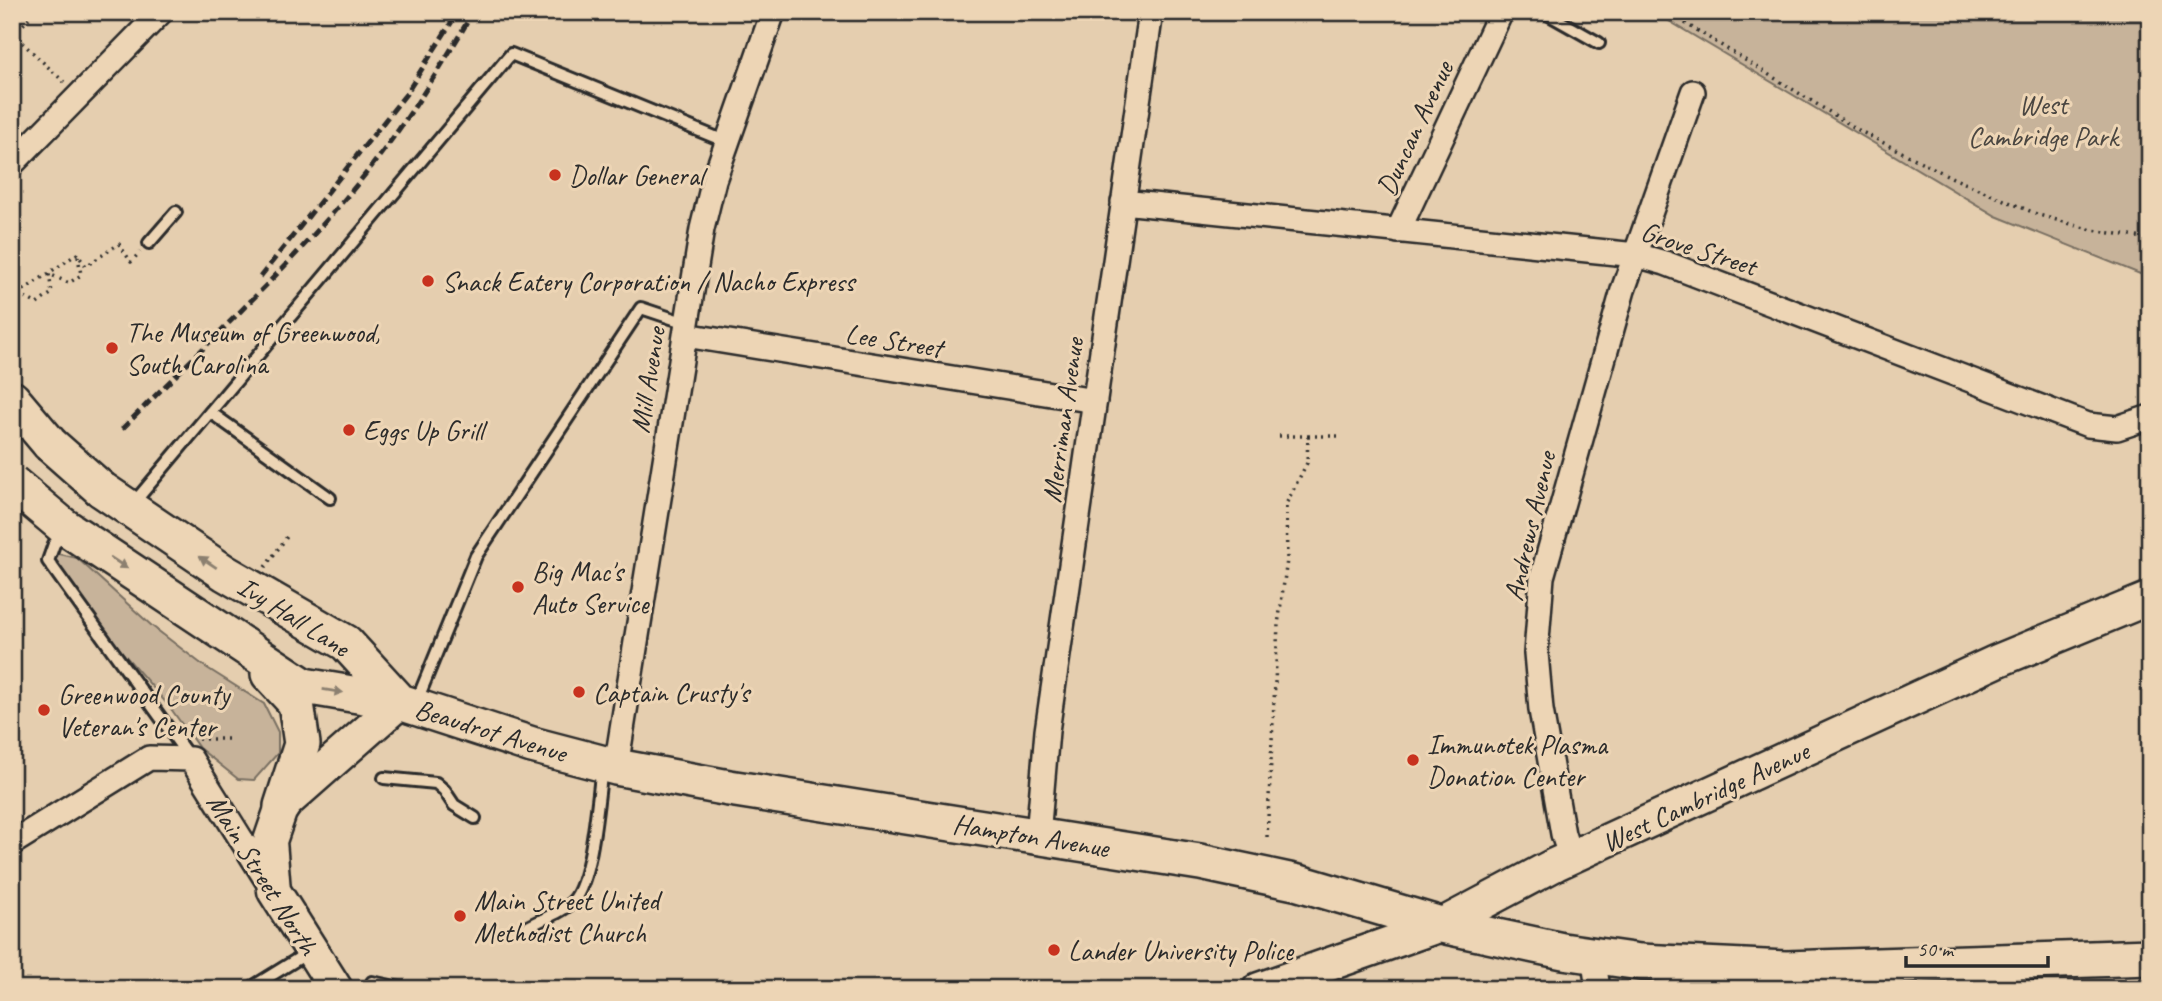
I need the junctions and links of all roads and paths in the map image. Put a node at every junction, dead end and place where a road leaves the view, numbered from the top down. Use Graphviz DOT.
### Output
graph roads {
  1 [pos="161,12"];
  2 [pos="774,12"];
  3 [pos="1151,12"];
  4 [pos="1501,12"];
  5 [pos="1544,12"];
  6 [pos="1668,12"];
  7 [pos="29,18"];
  8 [pos="13,34"];
  9 [pos="1599,43"];
  10 [pos="1693,92"];
  11 [pos="79,97"];
  12 [pos="727,142"];
  13 [pos="12,164"];
  14 [pos="2150,178"];
  15 [pos="1123,202"];
  16 [pos="2150,207"];
  17 [pos="176,212"];
  18 [pos="1398,231"];
  19 [pos="2150,239"];
  20 [pos="149,243"];
  21 [pos="78,254"];
  22 [pos="1636,255"];
  23 [pos="131,262"];
  24 [pos="49,274"];
  25 [pos="18,294"];
  26 [pos="12,298"];
  27 [pos="685,329"];
  28 [pos="1095,401"];
  29 [pos="210,412"];
  30 [pos="17,415"];
  31 [pos="2150,417"];
  32 [pos="1279,436"];
  33 [pos="1308,436"];
  34 [pos="1343,436"];
  35 [pos="12,482"];
  36 [pos="330,498"];
  37 [pos="129,508"];
  38 [pos="65,527"];
  39 [pos="289,534"];
  40 [pos="262,572"];
  41 [pos="2150,598"];
  42 [pos="243,645"];
  43 [pos="407,704"];
  44 [pos="232,739"];
  45 [pos="190,750"];
  46 [pos="609,765"];
  47 [pos="384,778"];
  48 [pos="282,806"];
  49 [pos="475,817"];
  50 [pos="1038,836"];
  51 [pos="1267,837"];
  52 [pos="12,844"];
  53 [pos="1571,858"];
  54 [pos="274,891"];
  55 [pos="1441,925"];
  56 [pos="526,928"];
  57 [pos="312,950"];
  58 [pos="2150,957"];
  59 [pos="1595,972"];
  60 [pos="372,982"];
  61 [pos="249,989"];
  62 [pos="336,989"];
  63 [pos="405,989"];
  64 [pos="1259,989"];
  1 -- 11 [label="street"];
  2 -- 12 [label="street, Mill Avenue"];
  3 -- 15 [label="street, Merriman Avenue"];
  4 -- 18 [label="street, Duncan Avenue"];
  5 -- 9 [label="lane"];
  6 -- 19 [label="path"];
  7 -- 8 [label="path"];
  8 -- 11 [label="path"];
  10 -- 22 [label="street, Andrews Avenue"];
  11 -- 13 [label="street"];
  12 -- 27 [label="street, Mill Avenue"];
  12 -- 29 [label="lane"];
  14 -- 16 [label="path"];
  15 -- 18 [label="street, Grove Street"];
  15 -- 28 [label="street, Merriman Avenue"];
  17 -- 20 [label="lane"];
  18 -- 22 [label="street, Grove Street"];
  21 -- 23 [label="path"];
  21 -- 24 [label="path"];
  21 -- 24 [label="path"];
  22 -- 31 [label="street, Grove Street"];
  22 -- 53 [label="street, Andrews Avenue"];
  24 -- 25 [label="path"];
  24 -- 25 [label="path"];
  25 -- 26 [label="path"];
  27 -- 28 [label="street, Lee Street"];
  27 -- 43 [label="lane"];
  27 -- 46 [label="street, Mill Avenue"];
  28 -- 50 [label="street, Merriman Avenue"];
  29 -- 36 [label="lane"];
  29 -- 37 [label="lane"];
  30 -- 37 [label="main road, Ivy Hall Lane, bridge"];
  32 -- 33 [label="path"];
  33 -- 34 [label="path"];
  33 -- 51 [label="path"];
  35 -- 38 [label="main road, bridge"];
  43 -- 37 [label="main road, Ivy Hall Lane, one-way"];
  38 -- 42 [label="main road, Ivy Hall Lane, one-way"];
  38 -- 45 [label="lane"];
  39 -- 40 [label="path"];
  41 -- 53 [label="main road, West Cambridge Avenue"];
  42 -- 43 [label="main road, Ivy Hall Lane, one-way"];
  42 -- 48 [label="main road"];
  43 -- 46 [label="main road, Beaudrot Avenue"];
  43 -- 48 [label="main road, Beaudrot Avenue"];
  44 -- 45 [label="path"];
  45 -- 52 [label="street"];
  45 -- 54 [label="street, Main Street North"];
  46 -- 50 [label="main road, Hampton Avenue"];
  46 -- 56 [label="lane"];
  47 -- 49 [label="lane"];
  48 -- 54 [label="main road, Beaudrot Avenue"];
  50 -- 55 [label="main road, Hampton Avenue"];
  53 -- 55 [label="main road, West Cambridge Avenue"];
  54 -- 57 [label="main road, Main Street North"];
  55 -- 59 [label="main road, Hampton Avenue"];
  55 -- 64 [label="main road, West Cambridge Avenue"];
  57 -- 61 [label="lane"];
  57 -- 62 [label="main road, Main Street North"];
  58 -- 59 [label="main road, Hampton Avenue"];
  60 -- 63 [label="lane"];
}
